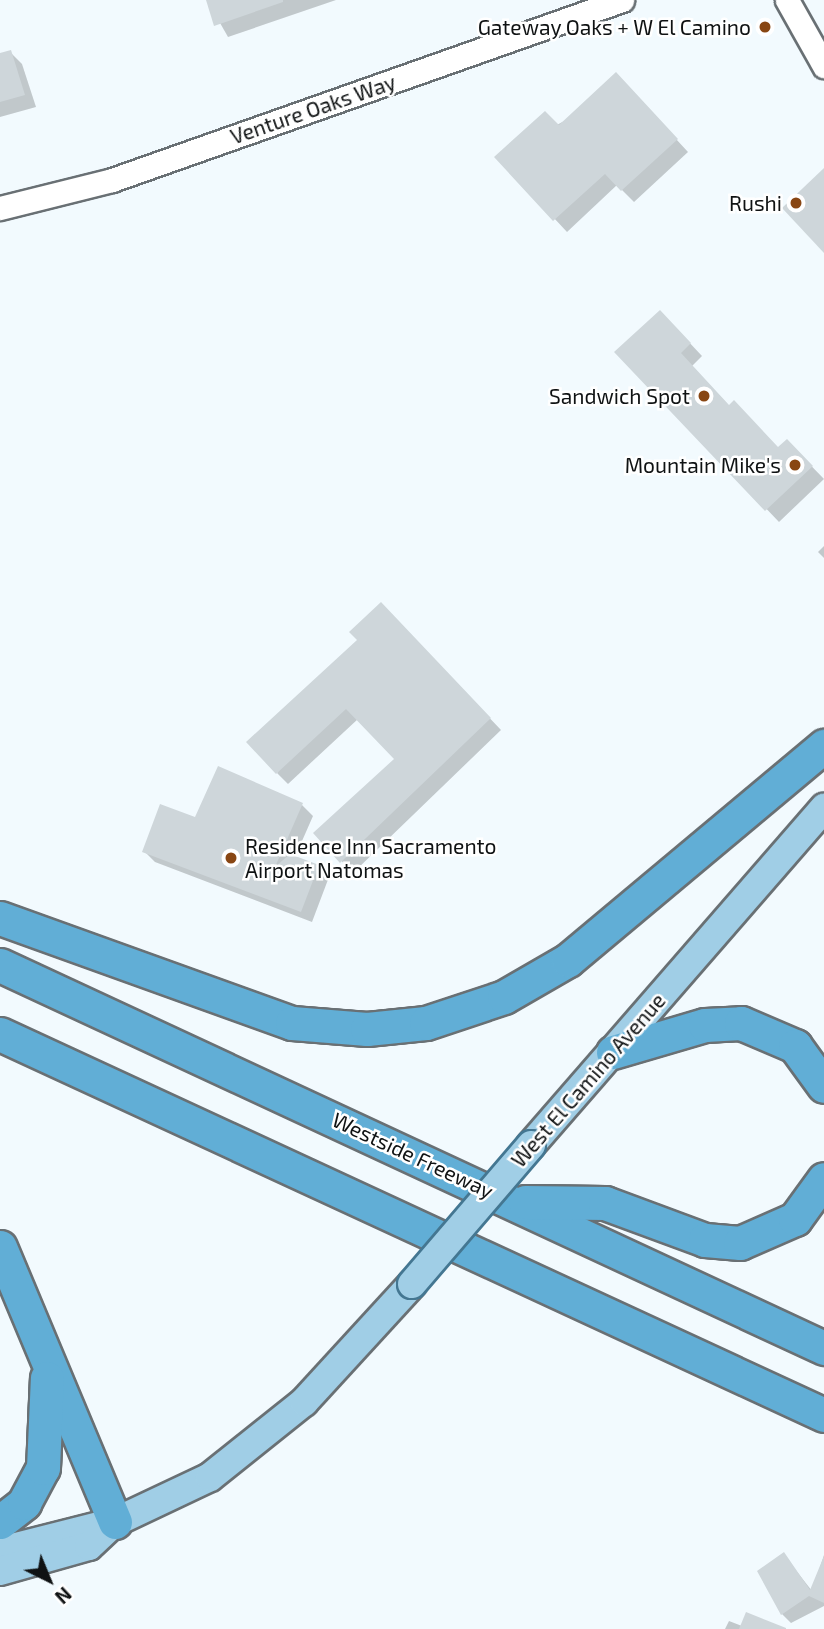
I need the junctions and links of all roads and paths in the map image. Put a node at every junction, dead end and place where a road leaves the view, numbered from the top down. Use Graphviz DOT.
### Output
graph roads {
  1 [pos="622,0"];
  2 [pos="787,0"];
  3 [pos="824,66"];
  4 [pos="0,208"];
  5 [pos="824,746"];
  6 [pos="824,808"];
  7 [pos="0,918"];
  8 [pos="0,965"];
  9 [pos="0,1034"];
  10 [pos="613,1052"];
  11 [pos="824,1086"];
  12 [pos="824,1179"];
  13 [pos="515,1202"];
  14 [pos="0,1247"];
  15 [pos="824,1348"];
  16 [pos="47,1365"];
  17 [pos="824,1415"];
  18 [pos="0,1522"];
  19 [pos="115,1522"];
  20 [pos="0,1551"];
  21 [pos="0,1571"];
  1 -- 4 [label="street, Venture Oaks Way"];
  2 -- 3 [label="street"];
  5 -- 7 [label="highway"];
  6 -- 10 [label="main road, West El Camino Avenue"];
  8 -- 13 [label="highway, Westside Freeway"];
  9 -- 17 [label="highway"];
  10 -- 11 [label="highway"];
  10 -- 19 [label="main road, West El Camino Avenue, bridge"];
  12 -- 13 [label="highway"];
  13 -- 15 [label="highway, Westside Freeway"];
  14 -- 16 [label="highway"];
  16 -- 18 [label="highway"];
  16 -- 19 [label="highway"];
  19 -- 20 [label="main road, West El Camino Avenue"];
  19 -- 21 [label="main road, West El Camino Avenue"];
}
